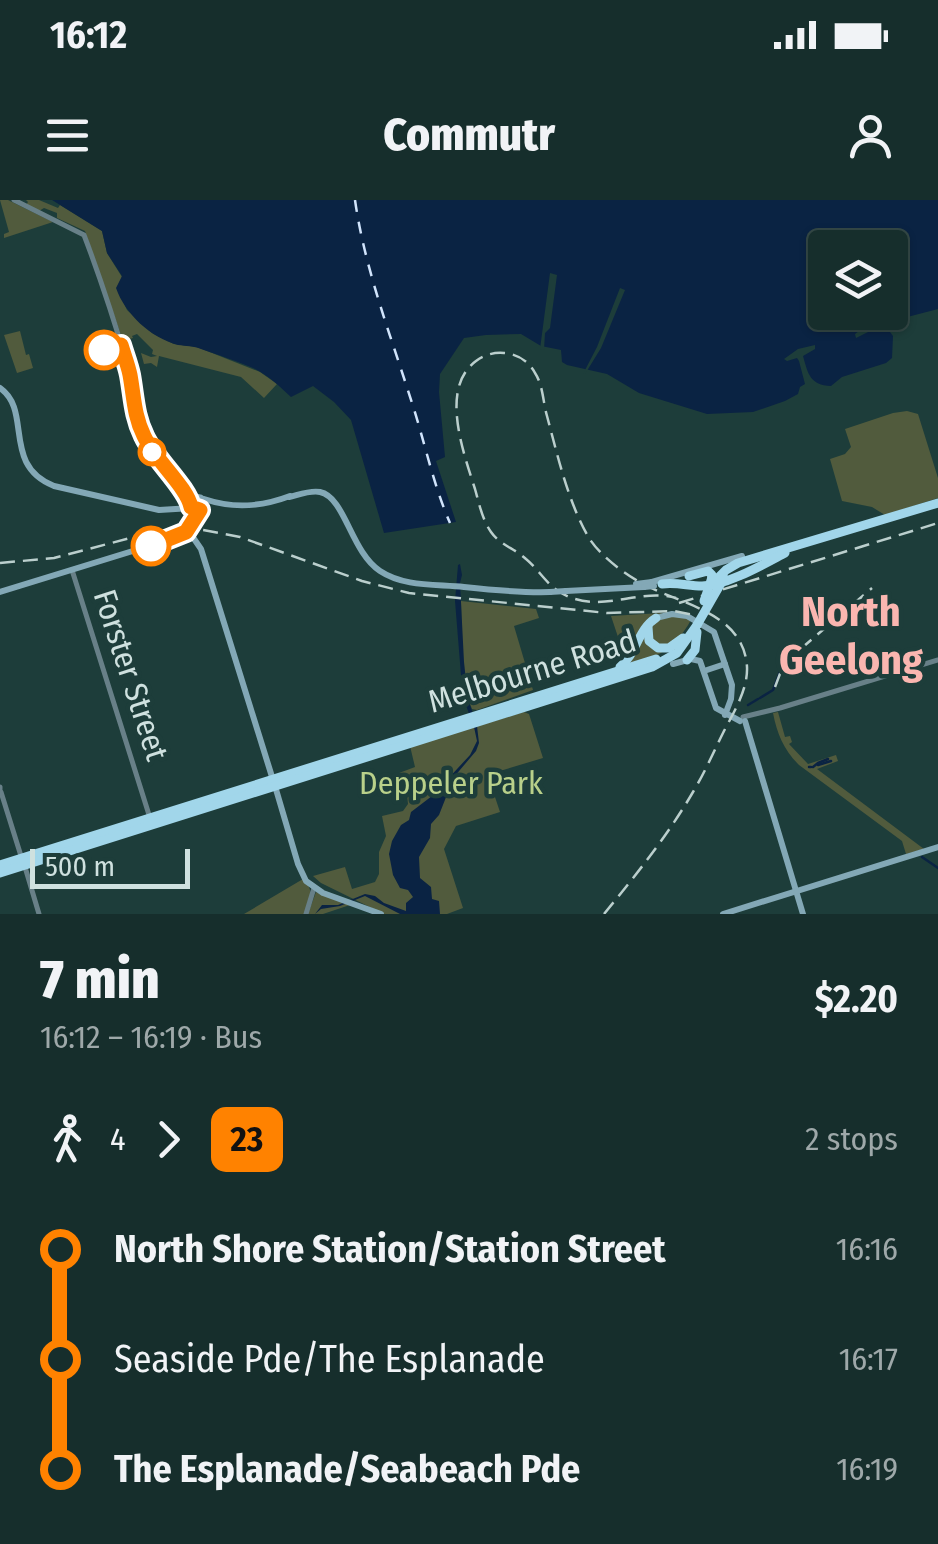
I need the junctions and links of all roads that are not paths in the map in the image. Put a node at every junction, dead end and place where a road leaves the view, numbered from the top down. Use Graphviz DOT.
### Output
graph roads {
  1 [pos="14,200"];
  2 [pos="0,389"];
  3 [pos="196,504"];
  4 [pos="938,505"];
  5 [pos="184,531"];
  6 [pos="790,550"];
  7 [pos="770,553"];
  8 [pos="742,556"];
  9 [pos="71,568"];
  10 [pos="688,576"];
  11 [pos="717,580"];
  12 [pos="656,584"];
  13 [pos="0,590"];
  14 [pos="656,618"];
  15 [pos="696,626"];
  16 [pos="683,638"];
  17 [pos="696,645"];
  18 [pos="687,660"];
  19 [pos="938,660"];
  20 [pos="673,664"];
  21 [pos="725,664"];
  22 [pos="706,670"];
  23 [pos="638,672"];
  24 [pos="593,681"];
  25 [pos="722,710"];
  26 [pos="473,720"];
  27 [pos="743,720"];
  28 [pos="407,743"];
  29 [pos="383,744"];
  30 [pos="274,781"];
  31 [pos="0,790"];
  32 [pos="150,822"];
  33 [pos="938,848"];
  34 [pos="23,862"];
  35 [pos="0,865"];
  36 [pos="0,874"];
  37 [pos="792,878"];
  38 [pos="315,886"];
  39 [pos="806,888"];
  40 [pos="796,891"];
  41 [pos="785,895"];
  42 [pos="800,903"];
  43 [pos="39,914"];
  44 [pos="306,914"];
  45 [pos="381,914"];
  46 [pos="723,914"];
  47 [pos="803,914"];
  1 -- 3 [label="street"];
  2 -- 3 [label="main road"];
  3 -- 5 [label="main road"];
  3 -- 12 [label="main road, bridge"];
  4 -- 6 [label="highway"];
  5 -- 9 [label="main road"];
  5 -- 30 [label="main road"];
  6 -- 7 [label="highway"];
  6 -- 10 [label="highway"];
  6 -- 11 [label="highway"];
  7 -- 8 [label="highway"];
  7 -- 11 [label="highway"];
  8 -- 10 [label="main road"];
  9 -- 13 [label="main road"];
  9 -- 32 [label="street, Forster Street"];
  10 -- 11 [label="highway"];
  10 -- 12 [label="highway"];
  11 -- 15 [label="highway, bridge"];
  14 -- 16 [label="highway"];
  14 -- 21 [label="main road"];
  14 -- 24 [label="highway"];
  15 -- 16 [label="highway, Melbourne Road"];
  15 -- 17 [label="highway"];
  15 -- 20 [label="highway"];
  15 -- 23 [label="highway, Melbourne Road"];
  16 -- 24 [label="highway, Melbourne Road"];
  17 -- 18 [label="highway"];
  17 -- 22 [label="main road"];
  18 -- 20 [label="main road"];
  18 -- 22 [label="main road"];
  19 -- 27 [label="street"];
  20 -- 23 [label="highway"];
  21 -- 22 [label="main road"];
  21 -- 25 [label="main road"];
  22 -- 25 [label="main road"];
  23 -- 24 [label="highway, Melbourne Road"];
  24 -- 26 [label="highway, Melbourne Road"];
  25 -- 27 [label="main road"];
  26 -- 28 [label="highway, Melbourne Road"];
  26 -- 29 [label="highway, Melbourne Road"];
  27 -- 37 [label="main road"];
  28 -- 29 [label="highway"];
  28 -- 30 [label="highway, Melbourne Road"];
  29 -- 30 [label="highway, Melbourne Road"];
  30 -- 32 [label="highway"];
  30 -- 32 [label="highway"];
  30 -- 38 [label="main road"];
  31 -- 34 [label="street"];
  32 -- 34 [label="highway"];
  33 -- 39 [label="main road"];
  34 -- 35 [label="highway"];
  34 -- 36 [label="highway"];
  34 -- 43 [label="street"];
  37 -- 40 [label="main road"];
  37 -- 41 [label="main road"];
  38 -- 44 [label="street"];
  38 -- 45 [label="main road"];
  39 -- 40 [label="main road"];
  39 -- 42 [label="main road"];
  40 -- 41 [label="main road"];
  40 -- 42 [label="main road"];
  41 -- 42 [label="main road"];
  41 -- 46 [label="main road"];
  42 -- 47 [label="main road"];
}
